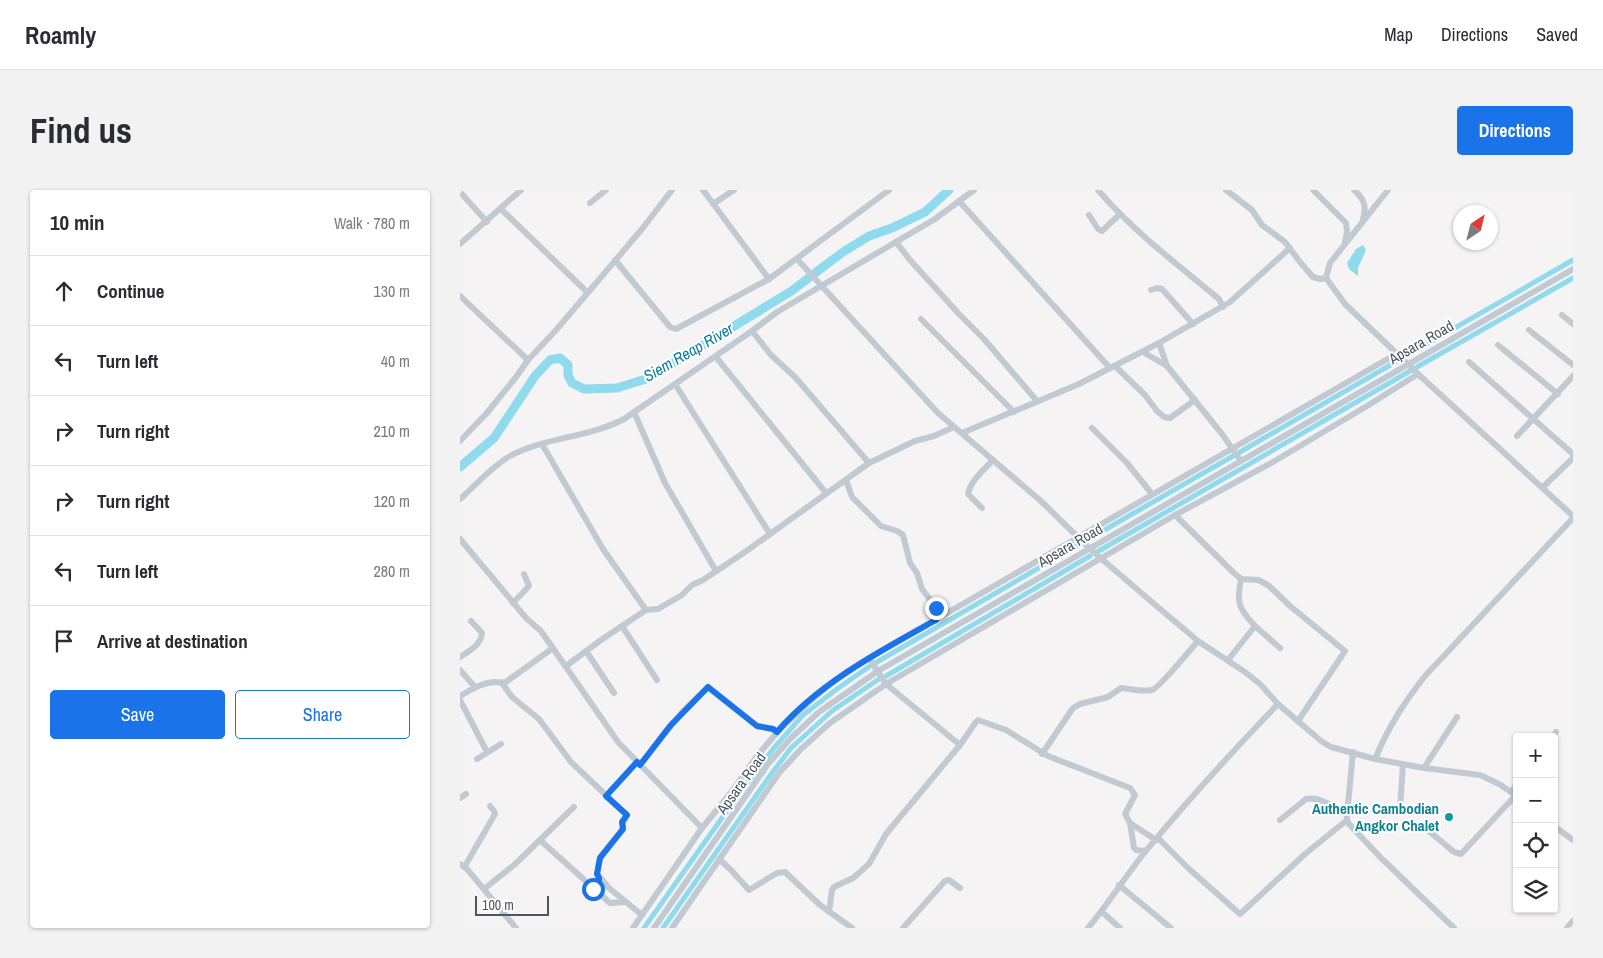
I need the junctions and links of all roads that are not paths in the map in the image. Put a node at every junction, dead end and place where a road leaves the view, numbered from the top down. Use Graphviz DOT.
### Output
graph roads {
  1 [pos="521,190"];
  2 [pos="606,190"];
  3 [pos="672,190"];
  4 [pos="703,190"];
  5 [pos="734,190"];
  6 [pos="890,190"];
  7 [pos="974,190"];
  8 [pos="1098,190"];
  9 [pos="1226,190"];
  10 [pos="1313,190"];
  11 [pos="1354,190"];
  12 [pos="1388,190"];
  13 [pos="460,192"];
  14 [pos="959,201"];
  15 [pos="590,203"];
  16 [pos="713,204"];
  17 [pos="502,209"];
  18 [pos="1120,214"];
  19 [pos="1089,215"];
  20 [pos="486,222"];
  21 [pos="1362,222"];
  22 [pos="896,242"];
  23 [pos="1345,243"];
  24 [pos="460,244"];
  25 [pos="1290,248"];
  26 [pos="615,260"];
  27 [pos="798,261"];
  28 [pos="1573,269"];
  29 [pos="1326,278"];
  30 [pos="769,279"];
  31 [pos="819,284"];
  32 [pos="1151,290"];
  33 [pos="587,292"];
  34 [pos="460,296"];
  35 [pos="1223,307"];
  36 [pos="1562,314"];
  37 [pos="921,319"];
  38 [pos="1193,324"];
  39 [pos="1573,324"];
  40 [pos="1529,330"];
  41 [pos="752,331"];
  42 [pos="1159,343"];
  43 [pos="1498,345"];
  44 [pos="1143,352"];
  45 [pos="1398,353"];
  46 [pos="716,357"];
  47 [pos="528,360"];
  48 [pos="1469,362"];
  49 [pos="1408,364"];
  50 [pos="1573,365"];
  51 [pos="1167,366"];
  52 [pos="1113,367"];
  53 [pos="1418,374"];
  54 [pos="1573,376"];
  55 [pos="675,384"];
  56 [pos="1558,394"];
  57 [pos="1037,400"];
  58 [pos="1195,400"];
  59 [pos="634,412"];
  60 [pos="1014,412"];
  61 [pos="1534,419"];
  62 [pos="954,427"];
  63 [pos="1092,428"];
  64 [pos="460,429"];
  65 [pos="962,433"];
  66 [pos="466,435"];
  67 [pos="1517,436"];
  68 [pos="460,441"];
  69 [pos="542,444"];
  70 [pos="1232,448"];
  71 [pos="1573,454"];
  72 [pos="1573,458"];
  73 [pos="993,460"];
  74 [pos="1241,461"];
  75 [pos="869,463"];
  76 [pos="846,480"];
  77 [pos="1544,487"];
  78 [pos="826,493"];
  79 [pos="1152,494"];
  80 [pos="460,499"];
  81 [pos="982,508"];
  82 [pos="1175,515"];
  83 [pos="1573,517"];
  84 [pos="770,534"];
  85 [pos="1079,537"];
  86 [pos="460,539"];
  87 [pos="1089,548"];
  88 [pos="1102,558"];
  89 [pos="716,571"];
  90 [pos="524,574"];
  91 [pos="1242,579"];
  92 [pos="513,602"];
  93 [pos="646,610"];
  94 [pos="936,620"];
  95 [pos="471,621"];
  96 [pos="622,626"];
  97 [pos="1255,626"];
  98 [pos="1198,641"];
  99 [pos="553,648"];
  100 [pos="1280,648"];
  101 [pos="586,651"];
  102 [pos="460,658"];
  103 [pos="869,658"];
  104 [pos="1228,660"];
  105 [pos="566,666"];
  106 [pos="460,670"];
  107 [pos="878,670"];
  108 [pos="657,680"];
  109 [pos="502,683"];
  110 [pos="886,684"];
  111 [pos="475,687"];
  112 [pos="614,693"];
  113 [pos="460,696"];
  114 [pos="460,700"];
  115 [pos="1278,704"];
  116 [pos="1457,717"];
  117 [pos="1298,721"];
  118 [pos="777,732"];
  119 [pos="500,744"];
  120 [pos="960,745"];
  121 [pos="487,752"];
  122 [pos="1353,752"];
  123 [pos="1042,754"];
  124 [pos="477,759"];
  125 [pos="1375,759"];
  126 [pos="638,763"];
  127 [pos="1403,764"];
  128 [pos="1424,768"];
  129 [pos="1513,793"];
  130 [pos="606,796"];
  131 [pos="1513,796"];
  132 [pos="490,806"];
  133 [pos="574,807"];
  134 [pos="1400,808"];
  135 [pos="1347,817"];
  136 [pos="1280,820"];
  137 [pos="1130,823"];
  138 [pos="1424,827"];
  139 [pos="702,828"];
  140 [pos="1558,829"];
  141 [pos="1157,839"];
  142 [pos="540,840"];
  143 [pos="1573,840"];
  144 [pos="1146,851"];
  145 [pos="719,859"];
  146 [pos="462,865"];
  147 [pos="599,878"];
  148 [pos="1120,885"];
  149 [pos="960,888"];
  150 [pos="484,889"];
  151 [pos="598,894"];
  152 [pos="626,902"];
  153 [pos="829,912"];
  154 [pos="1102,912"];
  155 [pos="642,915"];
  156 [pos="1573,921"];
  157 [pos="516,928"];
  158 [pos="633,928"];
  159 [pos="654,928"];
  160 [pos="672,928"];
  161 [pos="852,928"];
  162 [pos="903,928"];
  163 [pos="1088,928"];
  164 [pos="1120,928"];
  165 [pos="1171,928"];
  166 [pos="1454,928"];
  167 [pos="1567,928"];
  1 -- 17 [label="street"];
  2 -- 15 [label="street"];
  3 -- 26 [label="street"];
  4 -- 16 [label="street"];
  5 -- 16 [label="street"];
  6 -- 27 [label="street"];
  7 -- 14 [label="street"];
  8 -- 18 [label="street"];
  9 -- 25 [label="street"];
  10 -- 23 [label="street"];
  11 -- 21 [label="street"];
  12 -- 21 [label="street"];
  13 -- 20 [label="street"];
  14 -- 22 [label="street"];
  14 -- 52 [label="street"];
  16 -- 30 [label="street"];
  17 -- 20 [label="street"];
  17 -- 33 [label="street"];
  18 -- 19 [label="street"];
  18 -- 35 [label="street"];
  20 -- 24 [label="street"];
  21 -- 23 [label="street"];
  22 -- 31 [label="street"];
  22 -- 57 [label="street"];
  23 -- 29 [label="street"];
  25 -- 29 [label="street"];
  25 -- 35 [label="street"];
  26 -- 30 [label="street"];
  26 -- 33 [label="street"];
  27 -- 30 [label="street"];
  27 -- 31 [label="street"];
  28 -- 49 [label="street, Apsara Road"];
  29 -- 45 [label="street"];
  31 -- 41 [label="street"];
  31 -- 62 [label="street"];
  32 -- 38 [label="street"];
  33 -- 47 [label="street"];
  34 -- 47 [label="street"];
  35 -- 38 [label="street"];
  36 -- 39 [label="street"];
  37 -- 60 [label="street"];
  38 -- 42 [label="street"];
  40 -- 50 [label="street"];
  41 -- 46 [label="street"];
  41 -- 75 [label="street"];
  42 -- 44 [label="street"];
  42 -- 51 [label="street"];
  43 -- 56 [label="street"];
  44 -- 51 [label="street"];
  44 -- 52 [label="street"];
  45 -- 49 [label="street"];
  45 -- 70 [label="street"];
  46 -- 55 [label="street"];
  46 -- 78 [label="street"];
  47 -- 66 [label="street"];
  48 -- 61 [label="street"];
  49 -- 53 [label="street"];
  49 -- 74 [label="street, Apsara Road"];
  51 -- 58 [label="street"];
  52 -- 57 [label="street"];
  52 -- 58 [label="street"];
  53 -- 77 [label="street"];
  53 -- 82 [label="street"];
  54 -- 56 [label="street"];
  55 -- 59 [label="street"];
  55 -- 84 [label="street"];
  56 -- 61 [label="street"];
  57 -- 60 [label="street"];
  58 -- 70 [label="street"];
  59 -- 69 [label="street"];
  59 -- 89 [label="street"];
  60 -- 65 [label="street"];
  61 -- 67 [label="street"];
  61 -- 71 [label="street"];
  62 -- 65 [label="street"];
  62 -- 75 [label="street"];
  63 -- 79 [label="street"];
  64 -- 66 [label="street"];
  65 -- 73 [label="street"];
  66 -- 68 [label="street"];
  69 -- 80 [label="street"];
  69 -- 93 [label="street"];
  70 -- 74 [label="street"];
  70 -- 79 [label="street"];
  72 -- 77 [label="street"];
  73 -- 81 [label="street"];
  73 -- 85 [label="street"];
  74 -- 87 [label="street, Apsara Road"];
  75 -- 76 [label="street"];
  76 -- 78 [label="street"];
  76 -- 94 [label="street"];
  77 -- 83 [label="street"];
  78 -- 84 [label="street"];
  79 -- 85 [label="street"];
  82 -- 88 [label="street"];
  82 -- 91 [label="street"];
  83 -- 125 [label="street"];
  84 -- 89 [label="street"];
  85 -- 87 [label="street"];
  85 -- 94 [label="street"];
  86 -- 92 [label="street"];
  87 -- 88 [label="street"];
  87 -- 107 [label="street, Apsara Road"];
  88 -- 98 [label="street"];
  88 -- 110 [label="street"];
  89 -- 93 [label="street"];
  90 -- 92 [label="street"];
  91 -- 97 [label="street"];
  91 -- 117 [label="street"];
  92 -- 99 [label="street"];
  93 -- 96 [label="street"];
  94 -- 103 [label="street"];
  95 -- 102 [label="street"];
  96 -- 101 [label="street"];
  96 -- 108 [label="street"];
  97 -- 100 [label="street"];
  97 -- 104 [label="street"];
  98 -- 104 [label="street"];
  98 -- 123 [label="street"];
  99 -- 105 [label="street"];
  99 -- 109 [label="street"];
  101 -- 105 [label="street"];
  101 -- 112 [label="street"];
  103 -- 107 [label="street"];
  103 -- 118 [label="street"];
  104 -- 115 [label="street"];
  105 -- 126 [label="street"];
  106 -- 111 [label="street"];
  107 -- 110 [label="street"];
  107 -- 159 [label="street, Apsara Road"];
  109 -- 111 [label="street"];
  109 -- 130 [label="street"];
  110 -- 120 [label="street"];
  110 -- 145 [label="street"];
  111 -- 113 [label="street"];
  114 -- 121 [label="street"];
  115 -- 117 [label="street"];
  115 -- 141 [label="street"];
  116 -- 128 [label="street"];
  117 -- 122 [label="street"];
  118 -- 126 [label="street"];
  118 -- 139 [label="street"];
  119 -- 121 [label="street"];
  120 -- 123 [label="street"];
  120 -- 153 [label="street"];
  121 -- 124 [label="street"];
  122 -- 125 [label="street"];
  122 -- 135 [label="street"];
  123 -- 137 [label="street"];
  125 -- 127 [label="street"];
  126 -- 130 [label="street"];
  126 -- 139 [label="street"];
  127 -- 128 [label="street"];
  127 -- 134 [label="street"];
  128 -- 129 [label="street"];
  130 -- 147 [label="street"];
  131 -- 138 [label="street"];
  132 -- 146 [label="street"];
  133 -- 142 [label="street"];
  135 -- 136 [label="street"];
  135 -- 141 [label="street"];
  135 -- 166 [label="street"];
  137 -- 141 [label="street"];
  137 -- 144 [label="street"];
  139 -- 155 [label="street"];
  140 -- 143 [label="street"];
  141 -- 144 [label="street"];
  142 -- 150 [label="street"];
  142 -- 151 [label="street"];
  144 -- 148 [label="street"];
  145 -- 153 [label="street"];
  145 -- 160 [label="street"];
  146 -- 150 [label="street"];
  147 -- 151 [label="street"];
  147 -- 152 [label="street"];
  148 -- 154 [label="street"];
  148 -- 165 [label="street"];
  149 -- 162 [label="street"];
  150 -- 157 [label="street"];
  151 -- 152 [label="street"];
  152 -- 155 [label="street"];
  153 -- 161 [label="street"];
  154 -- 163 [label="street"];
  154 -- 164 [label="street"];
  155 -- 158 [label="street"];
  156 -- 167 [label="street"];
}
